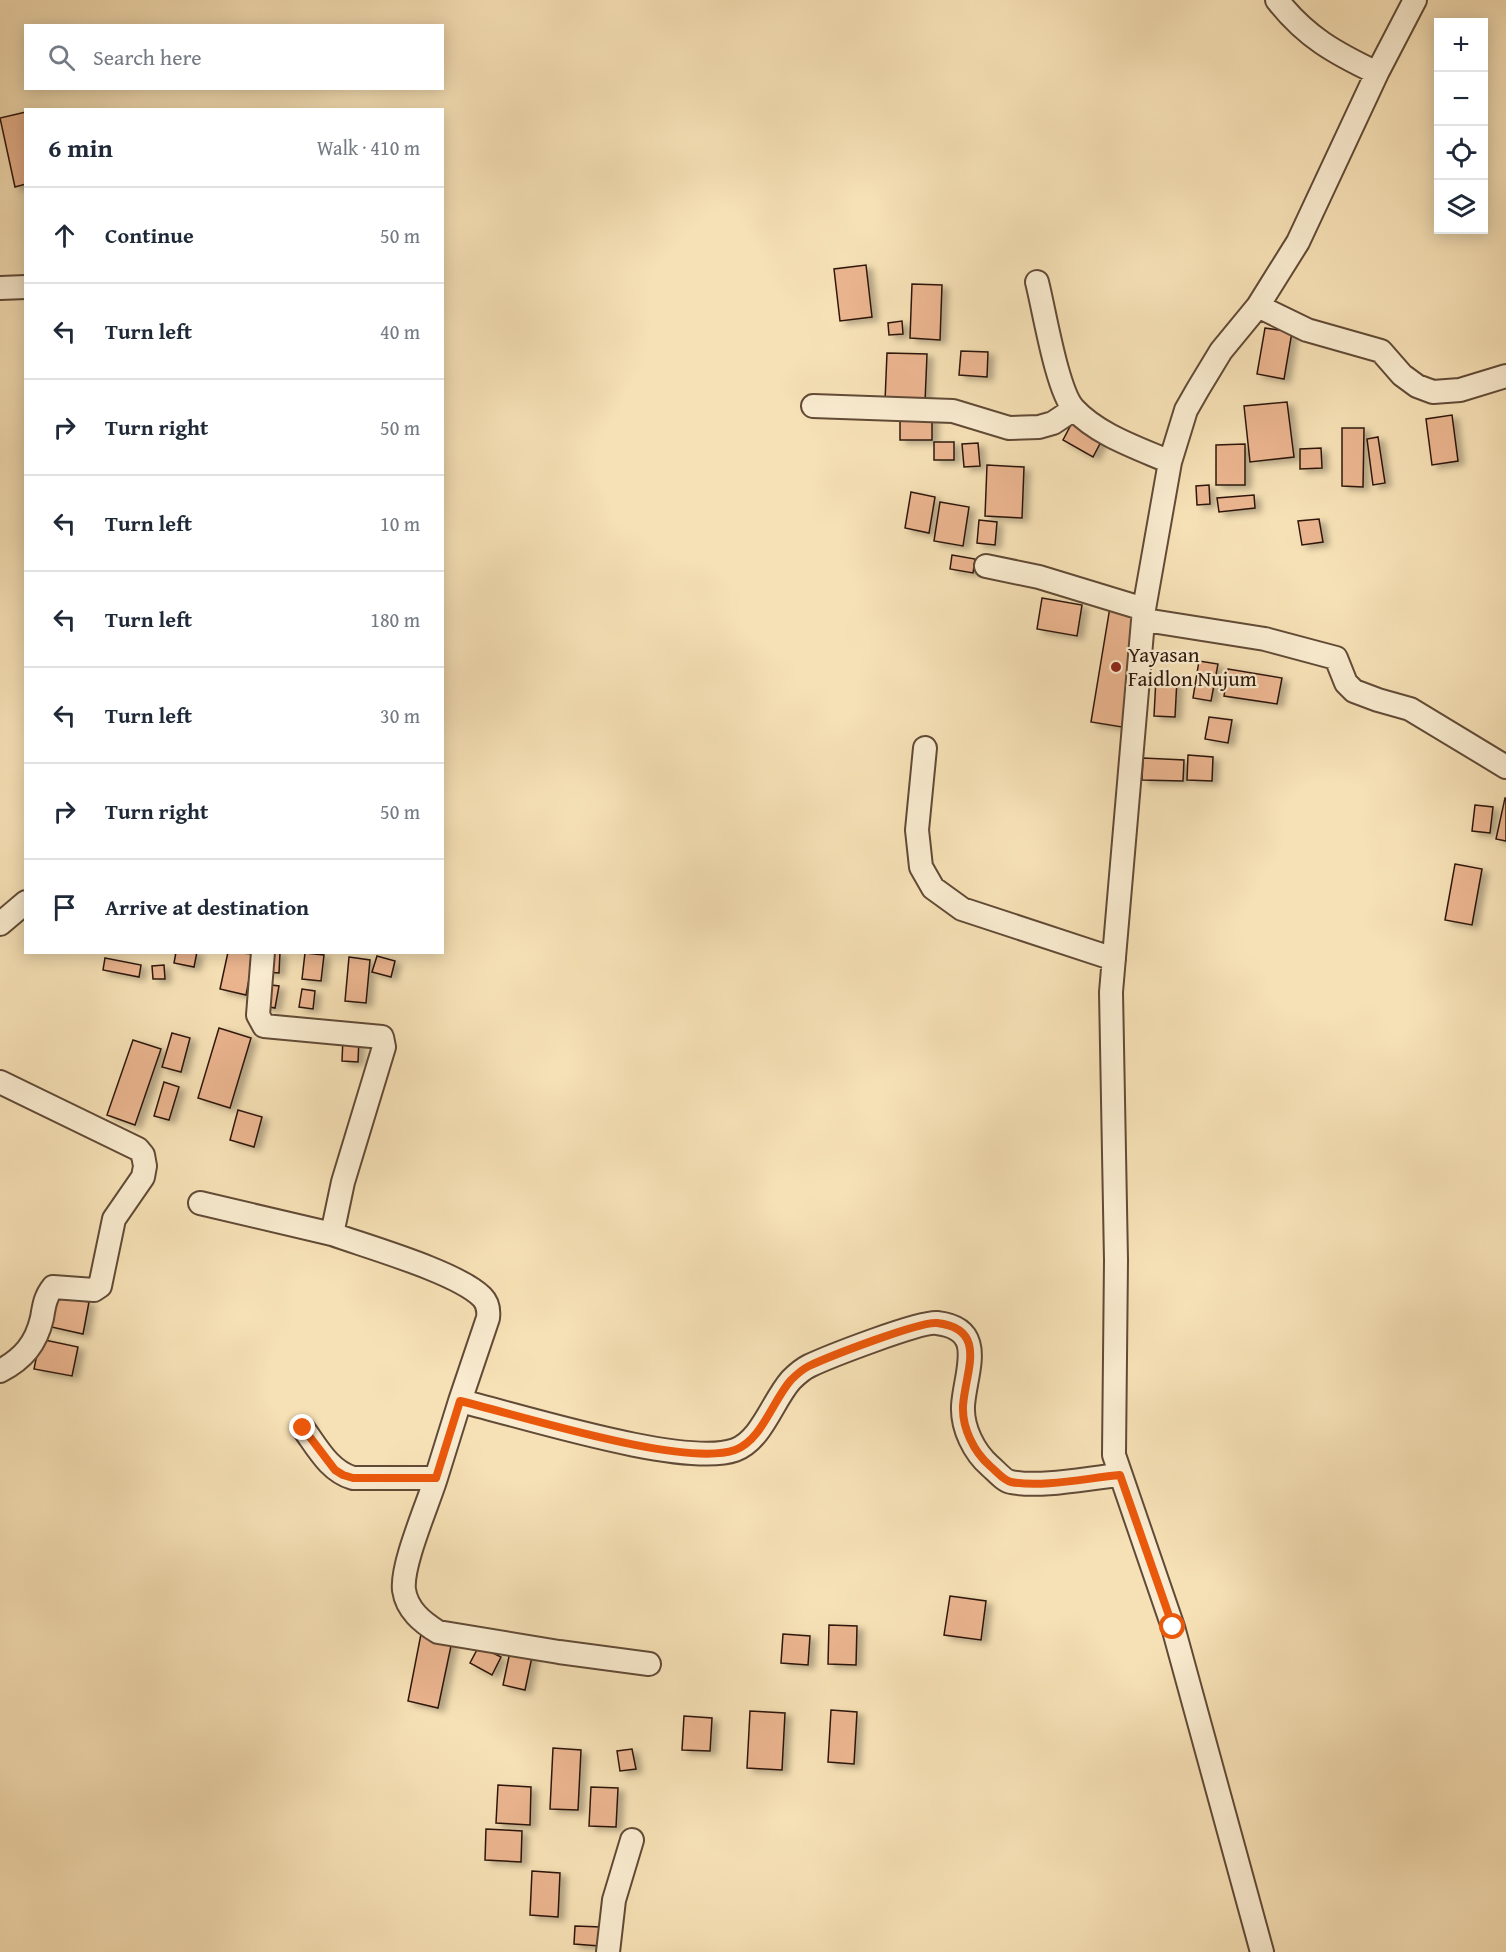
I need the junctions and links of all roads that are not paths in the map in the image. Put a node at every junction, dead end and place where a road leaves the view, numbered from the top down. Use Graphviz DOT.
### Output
graph roads {
  1 [pos="1277,0"];
  2 [pos="1415,0"];
  3 [pos="1377,73"];
  4 [pos="1037,282"];
  5 [pos="24,287"];
  6 [pos="0,288"];
  7 [pos="1258,306"];
  8 [pos="1506,376"];
  9 [pos="813,406"];
  10 [pos="1074,409"];
  11 [pos="1170,462"];
  12 [pos="986,566"];
  13 [pos="1145,614"];
  14 [pos="925,748"];
  15 [pos="1506,766"];
  16 [pos="24,904"];
  17 [pos="0,924"];
  18 [pos="263,954"];
  19 [pos="1114,959"];
  20 [pos="0,1082"];
  21 [pos="200,1203"];
  22 [pos="332,1234"];
  23 [pos="0,1371"];
  24 [pos="460,1401"];
  25 [pos="303,1428"];
  26 [pos="1120,1475"];
  27 [pos="436,1478"];
  28 [pos="649,1664"];
  29 [pos="632,1840"];
  30 [pos="608,1952"];
  31 [pos="1262,1952"];
  1 -- 3 [label="street"];
  2 -- 3 [label="street"];
  3 -- 7 [label="street"];
  4 -- 10 [label="street"];
  5 -- 6 [label="street"];
  7 -- 8 [label="street"];
  7 -- 11 [label="street"];
  9 -- 10 [label="street"];
  10 -- 11 [label="street"];
  11 -- 13 [label="street"];
  12 -- 13 [label="street"];
  13 -- 15 [label="street"];
  13 -- 19 [label="street"];
  14 -- 19 [label="street"];
  16 -- 17 [label="street"];
  18 -- 22 [label="street"];
  19 -- 26 [label="street"];
  20 -- 23 [label="street"];
  21 -- 22 [label="street"];
  22 -- 24 [label="street"];
  24 -- 26 [label="street"];
  24 -- 27 [label="street"];
  25 -- 27 [label="street"];
  26 -- 31 [label="street"];
  27 -- 28 [label="street"];
  29 -- 30 [label="street"];
}
